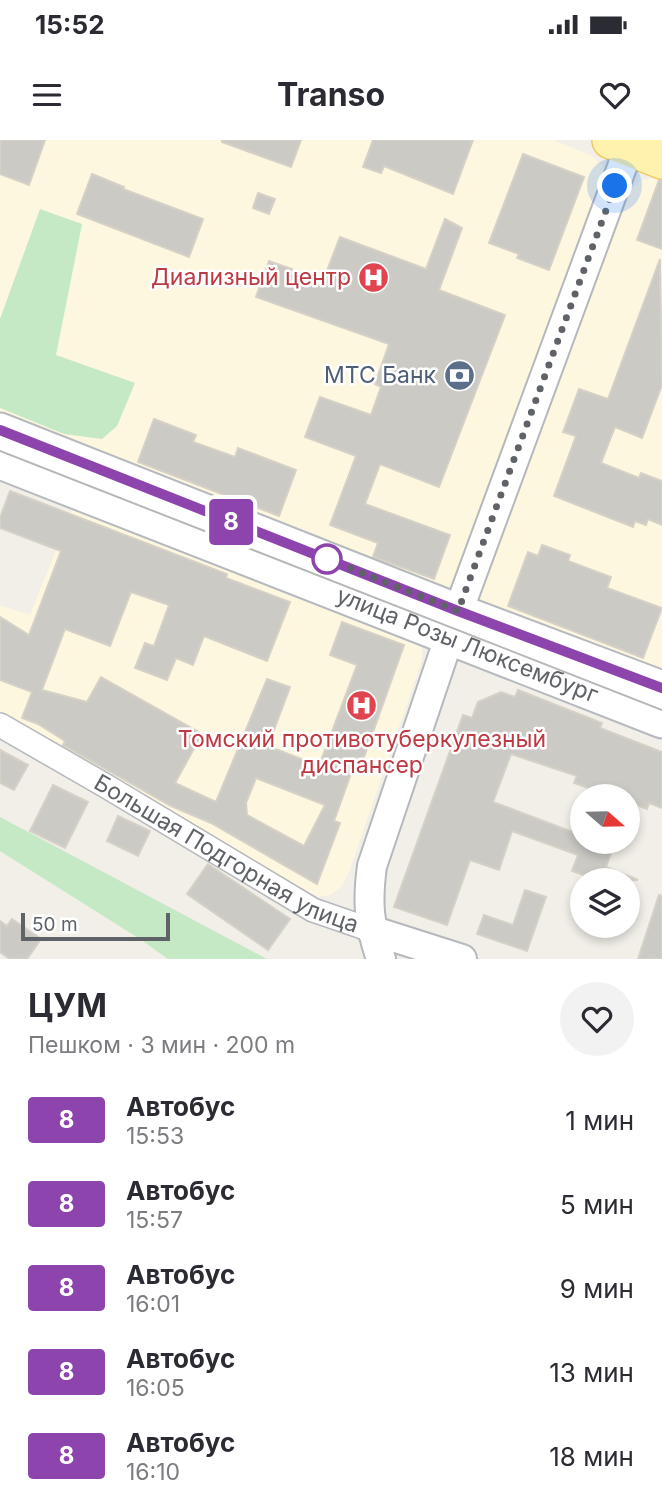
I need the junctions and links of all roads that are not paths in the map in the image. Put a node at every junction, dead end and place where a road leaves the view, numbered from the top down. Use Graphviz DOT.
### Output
graph roads {
  1 [pos="634,147"];
  2 [pos="0,430"];
  3 [pos="0,462"];
  4 [pos="454,625"];
  5 [pos="662,688"];
  6 [pos="662,721"];
  7 [pos="0,725"];
  8 [pos="371,930"];
  9 [pos="381,959"];
  10 [pos="461,959"];
  1 -- 4 [label="street"];
  2 -- 4 [label="main road, улица Розы Люксембург"];
  3 -- 4 [label="main road, улица Розы Люксембург"];
  4 -- 5 [label="main road, улица Розы Люксембург"];
  4 -- 6 [label="main road, улица Розы Люксембург"];
  4 -- 8 [label="street"];
  7 -- 8 [label="street, Большая Подгорная улица"];
  8 -- 9 [label="street"];
  8 -- 10 [label="street, Большая Подгорная улица"];
}
